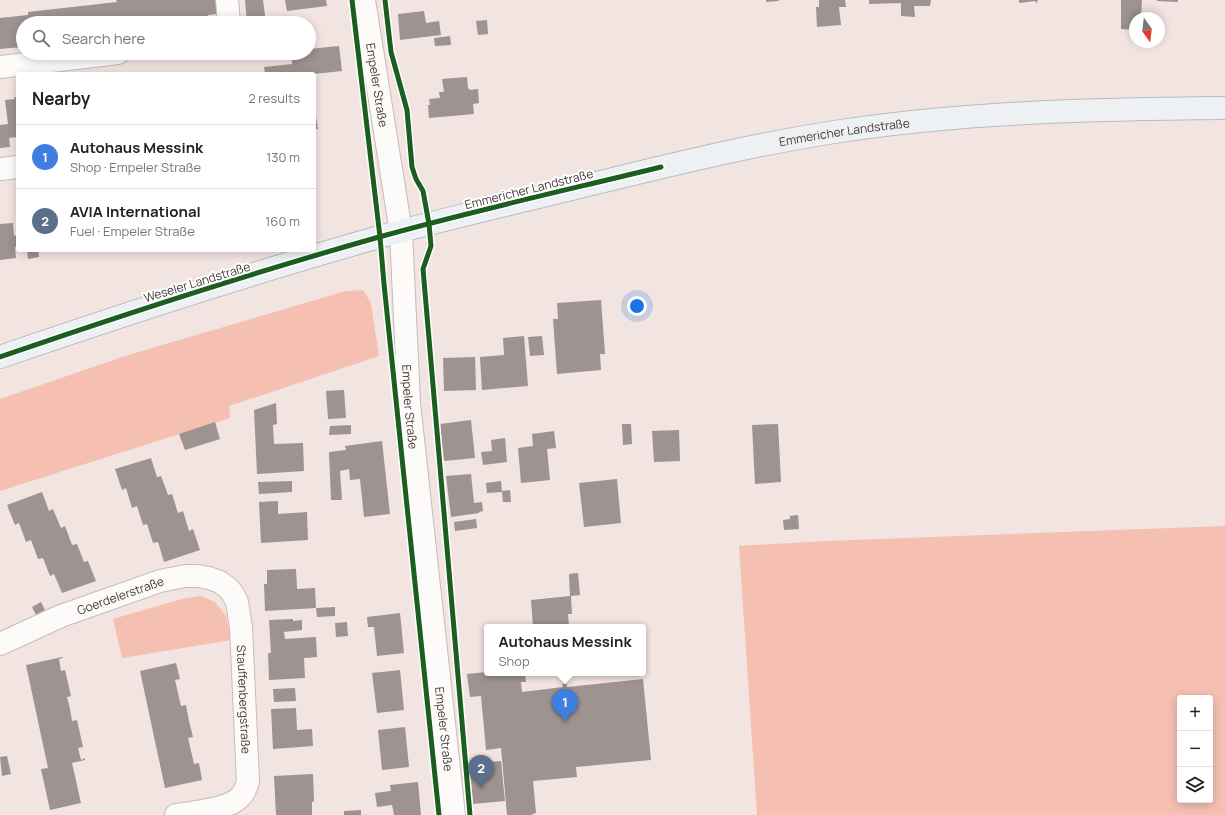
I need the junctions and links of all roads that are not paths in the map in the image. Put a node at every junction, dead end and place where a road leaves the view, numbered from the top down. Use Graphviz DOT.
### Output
graph roads {
  1 [pos="227,0"];
  2 [pos="364,0"];
  3 [pos="228,16"];
  4 [pos="59,60"];
  5 [pos="0,67"];
  6 [pos="1225,108"];
  7 [pos="16,167"];
  8 [pos="0,169"];
  9 [pos="401,232"];
  10 [pos="0,357"];
  11 [pos="236,602"];
  12 [pos="0,644"];
  13 [pos="176,815"];
  14 [pos="454,815"];
  1 -- 3 [label="street"];
  2 -- 9 [label="street, Empeler Straße"];
  4 -- 5 [label="street"];
  6 -- 9 [label="main road, Emmericher Landstraße"];
  7 -- 8 [label="street"];
  9 -- 10 [label="main road, Weseler Landstraße"];
  9 -- 14 [label="street, Empeler Straße"];
  11 -- 12 [label="street, Goerdelerstraße"];
  11 -- 13 [label="street, Stauffenbergstraße"];
}
